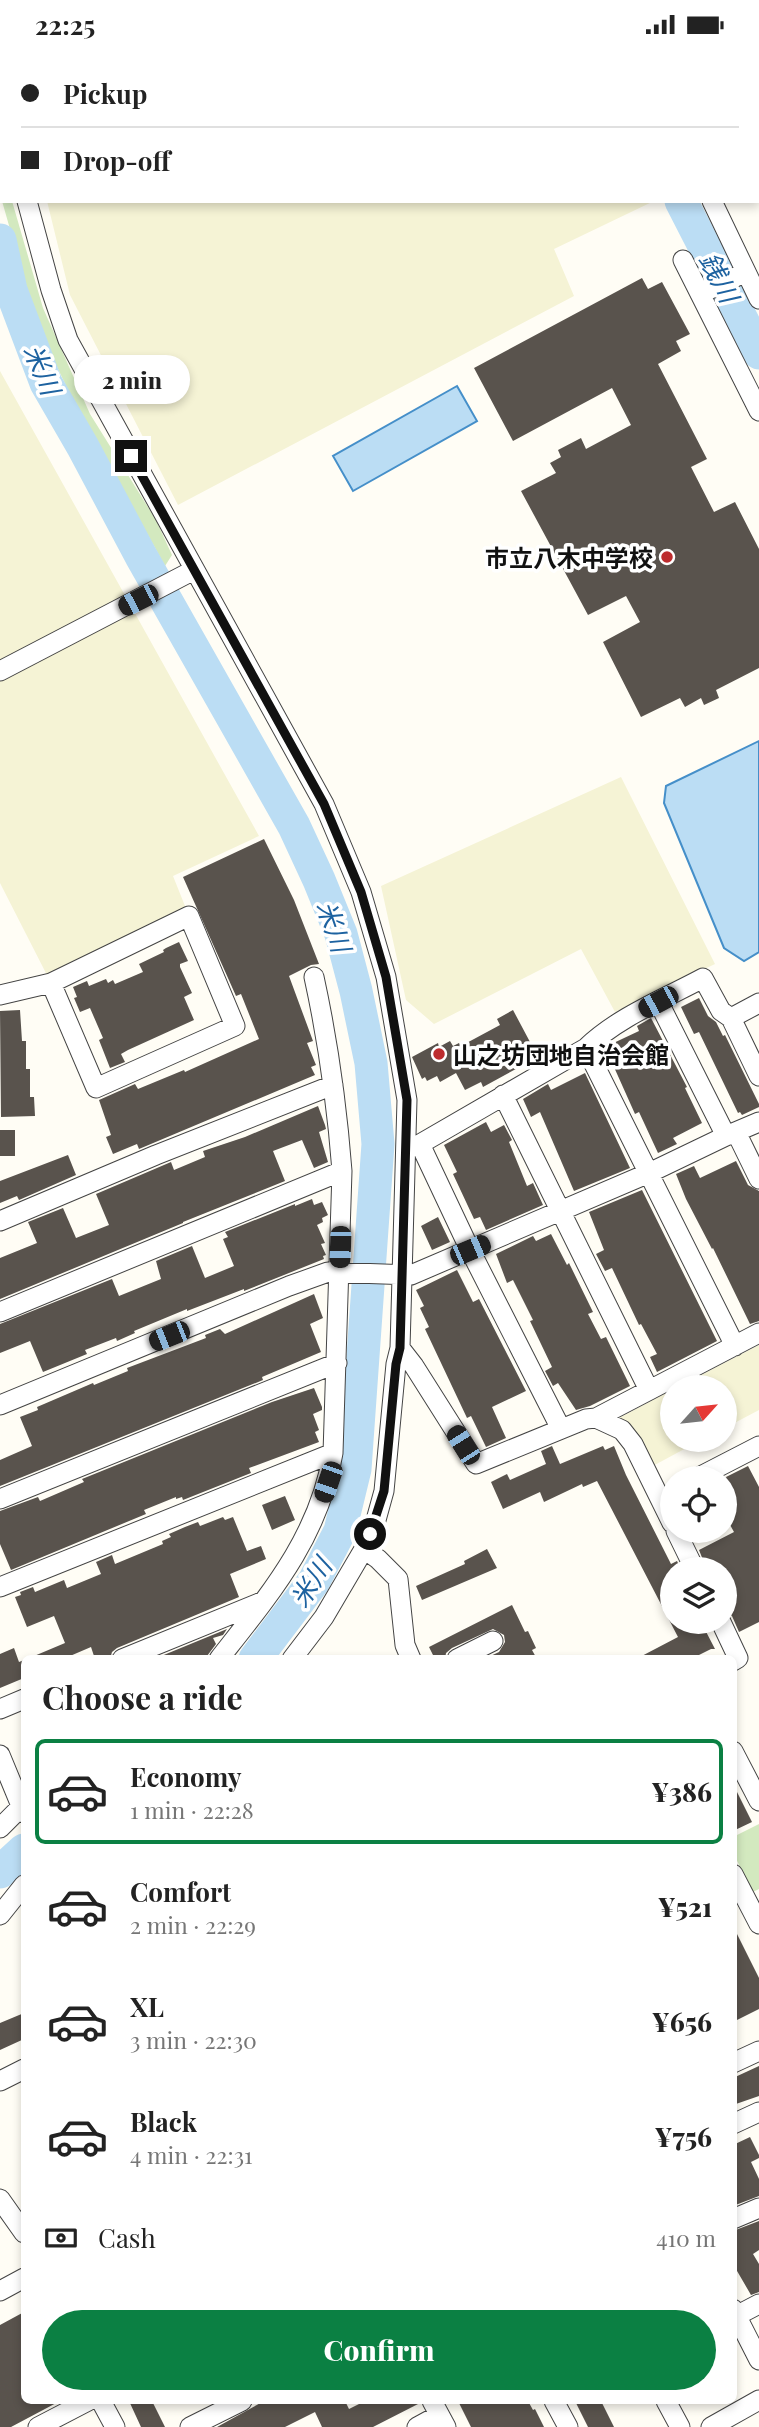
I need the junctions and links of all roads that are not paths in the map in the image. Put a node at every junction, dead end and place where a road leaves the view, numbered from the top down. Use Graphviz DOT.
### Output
graph roads {
  1 [pos="28,203"];
  2 [pos="713,203"];
  3 [pos="683,260"];
  4 [pos="742,274"];
  5 [pos="704,292"];
  6 [pos="759,299"];
  7 [pos="759,411"];
  8 [pos="191,572"];
  9 [pos="0,671"];
  10 [pos="314,977"];
  11 [pos="51,983"];
  12 [pos="0,995"];
  13 [pos="658,1002"];
  14 [pos="759,1003"];
  15 [pos="731,1018"];
  16 [pos="586,1048"];
  17 [pos="759,1076"];
  18 [pos="333,1085"];
  19 [pos="503,1095"];
  20 [pos="759,1122"];
  21 [pos="731,1134"];
  22 [pos="414,1145"];
  23 [pos="342,1171"];
  24 [pos="649,1173"];
  25 [pos="759,1179"];
  26 [pos="561,1211"];
  27 [pos="0,1221"];
  28 [pos="470,1250"];
  29 [pos="345,1272"];
  30 [pos="398,1275"];
  31 [pos="0,1312"];
  32 [pos="759,1333"];
  33 [pos="735,1346"];
  34 [pos="400,1348"];
  35 [pos="337,1363"];
  36 [pos="649,1390"];
  37 [pos="0,1405"];
  38 [pos="596,1418"];
  39 [pos="561,1429"];
  40 [pos="759,1446"];
  41 [pos="333,1453"];
  42 [pos="720,1466"];
  43 [pos="660,1488"];
  44 [pos="0,1499"];
  45 [pos="364,1549"];
  46 [pos="0,1587"];
  47 [pos="265,1600"];
  48 [pos="727,1634"];
  49 [pos="493,1641"];
  50 [pos="132,1655"];
  51 [pos="222,1655"];
  52 [pos="295,1655"];
  53 [pos="409,1655"];
  54 [pos="465,1655"];
  55 [pos="737,1655"];
  56 [pos="21,1700"];
  57 [pos="0,1709"];
  58 [pos="0,1755"];
  59 [pos="737,1759"];
  60 [pos="21,1801"];
  61 [pos="759,1801"];
  62 [pos="21,1810"];
  63 [pos="0,1828"];
  64 [pos="737,1882"];
  65 [pos="21,1889"];
  66 [pos="0,1915"];
  67 [pos="759,1924"];
  68 [pos="759,2051"];
  69 [pos="737,2058"];
  70 [pos="21,2070"];
  71 [pos="0,2081"];
  72 [pos="759,2112"];
  73 [pos="737,2122"];
  74 [pos="0,2199"];
  75 [pos="759,2208"];
  76 [pos="737,2218"];
  77 [pos="21,2229"];
  78 [pos="21,2280"];
  79 [pos="0,2291"];
  80 [pos="759,2304"];
  81 [pos="737,2312"];
  82 [pos="737,2317"];
  83 [pos="759,2360"];
  84 [pos="759,2400"];
  85 [pos="82,2404"];
  86 [pos="103,2404"];
  87 [pos="236,2404"];
  88 [pos="556,2404"];
  89 [pos="668,2404"];
  90 [pos="439,2414"];
  91 [pos="38,2427"];
  92 [pos="115,2427"];
  93 [pos="190,2427"];
  94 [pos="417,2427"];
  95 [pos="568,2427"];
  96 [pos="680,2427"];
  97 [pos="711,2427"];
  1 -- 8 [label="street"];
  2 -- 4 [label="street"];
  3 -- 5 [label="street"];
  4 -- 5 [label="street"];
  4 -- 6 [label="street"];
  5 -- 7 [label="street"];
  8 -- 9 [label="street"];
  8 -- 22 [label="street"];
  10 -- 18 [label="street"];
  11 -- 11 [label="street"];
  11 -- 12 [label="street"];
  13 -- 15 [label="street"];
  13 -- 16 [label="street"];
  13 -- 21 [label="street"];
  14 -- 15 [label="street"];
  15 -- 17 [label="street"];
  16 -- 19 [label="street"];
  16 -- 24 [label="street"];
  18 -- 23 [label="street"];
  18 -- 27 [label="street"];
  19 -- 22 [label="street"];
  19 -- 26 [label="street"];
  20 -- 21 [label="street"];
  21 -- 24 [label="street"];
  21 -- 25 [label="street"];
  22 -- 28 [label="street"];
  22 -- 30 [label="street"];
  23 -- 29 [label="street"];
  23 -- 31 [label="street"];
  24 -- 26 [label="street"];
  24 -- 33 [label="street"];
  26 -- 28 [label="street"];
  26 -- 36 [label="street"];
  28 -- 30 [label="street"];
  28 -- 39 [label="street"];
  29 -- 30 [label="street"];
  29 -- 35 [label="street"];
  29 -- 37 [label="street"];
  30 -- 34 [label="street"];
  32 -- 33 [label="street"];
  33 -- 36 [label="street"];
  34 -- 39 [label="street"];
  34 -- 45 [label="street"];
  35 -- 41 [label="street"];
  35 -- 44 [label="street"];
  36 -- 38 [label="street"];
  38 -- 39 [label="street"];
  38 -- 43 [label="street"];
  40 -- 42 [label="street"];
  41 -- 46 [label="street"];
  41 -- 47 [label="street"];
  45 -- 52 [label="street"];
  45 -- 53 [label="street"];
  47 -- 50 [label="street"];
  47 -- 51 [label="street"];
  48 -- 55 [label="street"];
  49 -- 54 [label="street"];
  56 -- 57 [label="street"];
  58 -- 60 [label="street"];
  59 -- 61 [label="street"];
  62 -- 63 [label="street"];
  64 -- 67 [label="street"];
  65 -- 66 [label="street"];
  68 -- 69 [label="street"];
  70 -- 71 [label="street"];
  72 -- 73 [label="street"];
  74 -- 77 [label="street"];
  75 -- 76 [label="street"];
  78 -- 79 [label="street"];
  80 -- 81 [label="street"];
  82 -- 83 [label="street"];
  84 -- 97 [label="street"];
  85 -- 91 [label="street"];
  86 -- 92 [label="street"];
  87 -- 93 [label="street"];
  88 -- 95 [label="street"];
  89 -- 96 [label="street"];
  90 -- 94 [label="street"];
}
